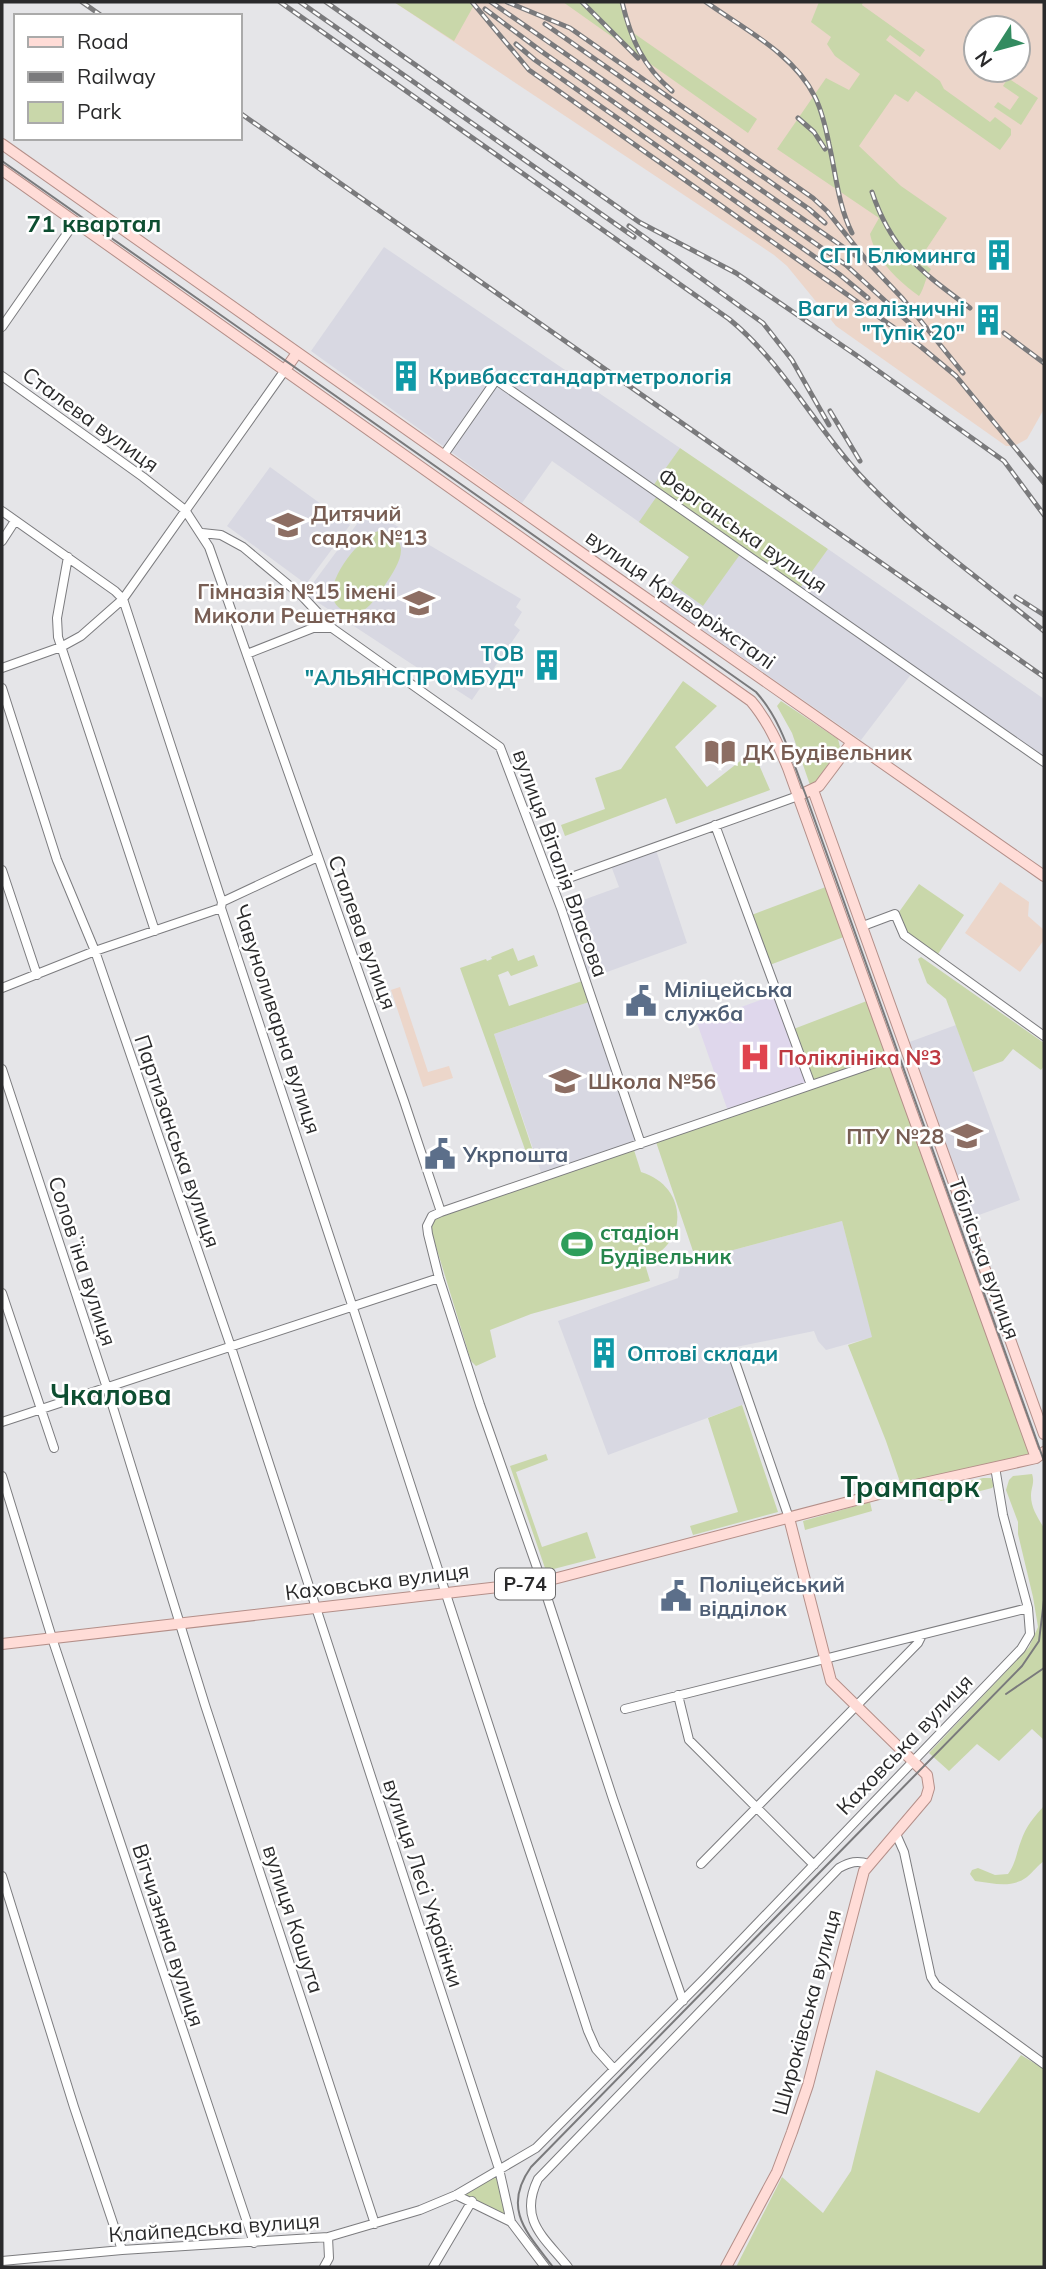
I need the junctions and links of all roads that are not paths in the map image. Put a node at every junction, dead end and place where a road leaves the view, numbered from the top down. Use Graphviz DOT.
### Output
graph roads {
  1 [pos="2,144"];
  2 [pos="2,170"];
  3 [pos="75,222"];
  4 [pos="2,327"];
  5 [pos="297,353"];
  6 [pos="285,370"];
  7 [pos="2,376"];
  8 [pos="443,456"];
  9 [pos="185,510"];
  10 [pos="2,511"];
  11 [pos="15,521"];
  12 [pos="202,533"];
  13 [pos="2,541"];
  14 [pos="68,557"];
  15 [pos="123,599"];
  16 [pos="332,628"];
  17 [pos="61,647"];
  18 [pos="247,654"];
  19 [pos="2,668"];
  20 [pos="2,688"];
  21 [pos="852,742"];
  22 [pos="1044,762"];
  23 [pos="813,790"];
  24 [pos="797,796"];
  25 [pos="715,825"];
  26 [pos="317,857"];
  27 [pos="2,870"];
  28 [pos="1044,876"];
  29 [pos="552,884"];
  30 [pos="221,905"];
  31 [pos="863,926"];
  32 [pos="155,931"];
  33 [pos="95,951"];
  34 [pos="37,975"];
  35 [pos="2,988"];
  36 [pos="1044,1036"];
  37 [pos="893,1057"];
  38 [pos="2,1069"];
  39 [pos="811,1086"];
  40 [pos="641,1144"];
  41 [pos="441,1212"];
  42 [pos="439,1278"];
  43 [pos="2,1293"];
  44 [pos="353,1308"];
  45 [pos="231,1347"];
  46 [pos="732,1353"];
  47 [pos="107,1388"];
  48 [pos="40,1409"];
  49 [pos="2,1422"];
  50 [pos="1044,1434"];
  51 [pos="54,1448"];
  52 [pos="1042,1457"];
  53 [pos="995,1467"];
  54 [pos="2,1476"];
  55 [pos="789,1518"];
  56 [pos="542,1582"];
  57 [pos="446,1593"];
  58 [pos="316,1607"];
  59 [pos="1028,1608"];
  60 [pos="181,1624"];
  61 [pos="922,1635"];
  62 [pos="52,1638"];
  63 [pos="2,1644"];
  64 [pos="825,1660"];
  65 [pos="678,1695"];
  66 [pos="856,1705"];
  67 [pos="625,1709"];
  68 [pos="915,1762"];
  69 [pos="757,1807"];
  70 [pos="896,1834"];
  71 [pos="701,1864"];
  72 [pos="869,1864"];
  73 [pos="814,1865"];
  74 [pos="2,1875"];
  75 [pos="683,2001"];
  76 [pos="1044,2064"];
  77 [pos="614,2069"];
  78 [pos="499,2169"];
  79 [pos="456,2195"];
  80 [pos="472,2201"];
  81 [pos="511,2222"];
  82 [pos="375,2224"];
  83 [pos="328,2237"];
  84 [pos="254,2243"];
  85 [pos="122,2250"];
  86 [pos="2,2261"];
  87 [pos="324,2267"];
  88 [pos="433,2267"];
  89 [pos="544,2267"];
  90 [pos="568,2267"];
  91 [pos="726,2267"];
  1 -- 5 [label="main road, вулиця Криворіжсталі"];
  2 -- 3 [label="main road, вулиця Криворіжсталі"];
  3 -- 4 [label="street"];
  3 -- 6 [label="main road, вулиця Криворіжсталі"];
  5 -- 6 [label="main road"];
  5 -- 8 [label="main road, вулиця Криворіжсталі"];
  6 -- 9 [label="street"];
  6 -- 24 [label="main road, вулиця Криворіжсталі"];
  7 -- 9 [label="street, Сталева вулиця"];
  8 -- 21 [label="main road, вулиця Криворіжсталі"];
  8 -- 22 [label="street, Ферганська вулиця"];
  9 -- 12 [label="street, Сталева вулиця"];
  9 -- 15 [label="street"];
  10 -- 11 [label="street"];
  11 -- 13 [label="street"];
  11 -- 14 [label="street"];
  12 -- 16 [label="street, вулиця Віталія Власова"];
  12 -- 18 [label="street, Сталева вулиця"];
  14 -- 15 [label="street"];
  14 -- 17 [label="street"];
  15 -- 17 [label="street"];
  15 -- 30 [label="street, Чавуноливарна вулиця"];
  16 -- 18 [label="street"];
  16 -- 29 [label="street, вулиця Віталія Власова"];
  17 -- 19 [label="street"];
  17 -- 32 [label="street"];
  18 -- 26 [label="street, Сталева вулиця"];
  20 -- 33 [label="street, Партизанська вулиця"];
  21 -- 23 [label="main road"];
  21 -- 28 [label="main road, вулиця Криворіжсталі"];
  23 -- 24 [label="main road"];
  23 -- 31 [label="main road, Тбіліська вулиця"];
  24 -- 25 [label="street"];
  24 -- 37 [label="main road, Тбіліська вулиця"];
  25 -- 29 [label="street"];
  25 -- 39 [label="street"];
  26 -- 30 [label="street"];
  26 -- 41 [label="street, Сталева вулиця"];
  27 -- 34 [label="street"];
  29 -- 40 [label="street, вулиця Віталія Власова"];
  30 -- 32 [label="street"];
  30 -- 44 [label="street, Чавуноливарна вулиця"];
  31 -- 36 [label="street"];
  31 -- 50 [label="main road, Тбіліська вулиця"];
  32 -- 33 [label="street"];
  33 -- 34 [label="street"];
  33 -- 45 [label="street, Партизанська вулиця"];
  34 -- 35 [label="street"];
  37 -- 39 [label="street"];
  37 -- 52 [label="main road, Тбіліська вулиця"];
  38 -- 47 [label="street, Соловʼїна вулиця"];
  39 -- 40 [label="street"];
  40 -- 41 [label="street"];
  41 -- 42 [label="street"];
  42 -- 44 [label="street"];
  42 -- 56 [label="street"];
  43 -- 48 [label="street"];
  44 -- 45 [label="street"];
  44 -- 57 [label="street, Чавуноливарна вулиця"];
  45 -- 47 [label="street"];
  45 -- 58 [label="street, Партизанська вулиця"];
  46 -- 55 [label="street"];
  47 -- 48 [label="street"];
  47 -- 60 [label="street, Соловʼїна вулиця"];
  48 -- 49 [label="street"];
  48 -- 51 [label="street"];
  52 -- 53 [label="main road, Каховська вулиця / Р-74"];
  53 -- 55 [label="main road, Каховська вулиця / Р-74"];
  53 -- 59 [label="street, Каховська вулиця"];
  54 -- 62 [label="street, Вітчизняна вулиця"];
  55 -- 56 [label="main road, Каховська вулиця / Р-74"];
  55 -- 64 [label="main road"];
  56 -- 57 [label="main road, Каховська вулиця / Р-74"];
  56 -- 75 [label="street"];
  57 -- 58 [label="main road, Каховська вулиця / Р-74"];
  57 -- 77 [label="street, Чавуноливарна вулиця"];
  58 -- 60 [label="main road, Каховська вулиця / Р-74"];
  58 -- 78 [label="street, вулиця Лесі Українки"];
  59 -- 61 [label="street"];
  59 -- 68 [label="street, Каховська вулиця"];
  60 -- 62 [label="main road, Каховська вулиця / Р-74"];
  60 -- 82 [label="street, вулиця Кошута"];
  61 -- 64 [label="street"];
  61 -- 66 [label="street"];
  62 -- 63 [label="main road, Каховська вулиця / Р-74"];
  62 -- 84 [label="street, Вітчизняна вулиця"];
  64 -- 65 [label="street"];
  64 -- 66 [label="main road"];
  65 -- 67 [label="street"];
  65 -- 69 [label="street"];
  66 -- 68 [label="main road"];
  66 -- 69 [label="street"];
  68 -- 70 [label="main road, Широківська вулиця"];
  68 -- 73 [label="street, Каховська вулиця"];
  69 -- 71 [label="street"];
  69 -- 73 [label="street"];
  70 -- 72 [label="main road, Широківська вулиця"];
  70 -- 76 [label="street"];
  72 -- 90 [label="street"];
  72 -- 91 [label="main road, Широківська вулиця"];
  73 -- 75 [label="street, Каховська вулиця"];
  74 -- 85 [label="street"];
  75 -- 77 [label="street, Каховська вулиця"];
  77 -- 78 [label="street, Каховська вулиця"];
  78 -- 79 [label="street, Клайпедська вулиця"];
  78 -- 81 [label="street, вулиця Лесі Українки"];
  79 -- 80 [label="street"];
  79 -- 82 [label="street, Клайпедська вулиця"];
  80 -- 81 [label="street"];
  80 -- 88 [label="street"];
  81 -- 89 [label="street"];
  82 -- 83 [label="street, Клайпедська вулиця"];
  83 -- 84 [label="street, Клайпедська вулиця"];
  83 -- 87 [label="street"];
  84 -- 85 [label="street, Клайпедська вулиця"];
  85 -- 86 [label="street, Клайпедська вулиця"];
}
